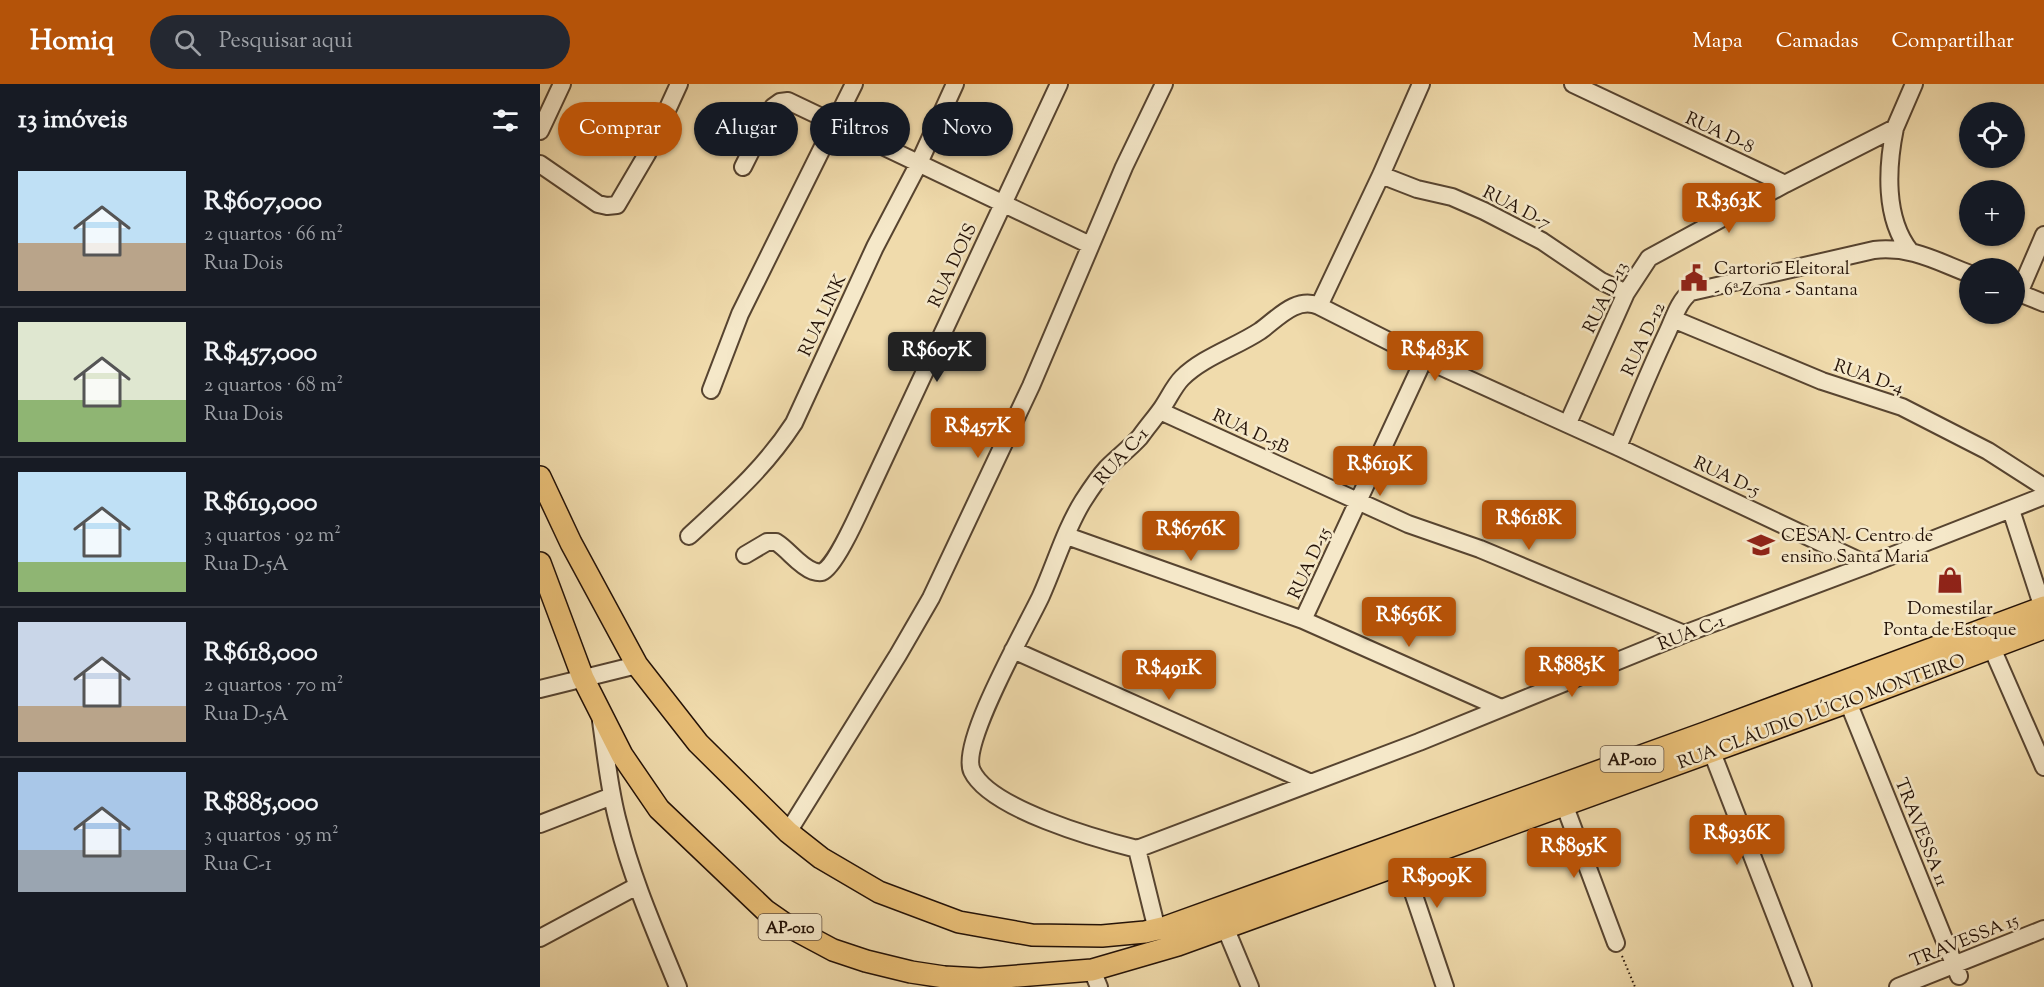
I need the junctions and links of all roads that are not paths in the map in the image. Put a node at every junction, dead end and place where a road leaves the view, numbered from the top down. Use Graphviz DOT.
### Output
graph roads {
  1 [pos="562,84"];
  2 [pos="679,84"];
  3 [pos="854,84"];
  4 [pos="955,84"];
  5 [pos="1059,84"];
  6 [pos="1164,84"];
  7 [pos="1421,84"];
  8 [pos="1573,84"];
  9 [pos="1914,84"];
  10 [pos="845,102"];
  11 [pos="810,111"];
  12 [pos="1895,128"];
  13 [pos="540,131"];
  14 [pos="819,156"];
  15 [pos="905,156"];
  16 [pos="919,163"];
  17 [pos="540,164"];
  18 [pos="742,167"];
  19 [pos="1381,176"];
  20 [pos="1785,184"];
  21 [pos="1004,203"];
  22 [pos="2044,235"];
  23 [pos="1090,245"];
  24 [pos="1910,251"];
  25 [pos="1959,270"];
  26 [pos="2025,275"];
  27 [pos="1626,293"];
  28 [pos="2025,295"];
  29 [pos="2044,303"];
  30 [pos="1318,306"];
  31 [pos="1673,319"];
  32 [pos="1424,358"];
  33 [pos="711,390"];
  34 [pos="1160,411"];
  35 [pos="1568,423"];
  36 [pos="1618,447"];
  37 [pos="540,477"];
  38 [pos="2044,487"];
  39 [pos="2044,495"];
  40 [pos="545,500"];
  41 [pos="1359,502"];
  42 [pos="2010,510"];
  43 [pos="689,536"];
  44 [pos="1067,536"];
  45 [pos="745,555"];
  46 [pos="1868,565"];
  47 [pos="541,570"];
  48 [pos="2044,614"];
  49 [pos="1303,620"];
  50 [pos="1684,634"];
  51 [pos="1988,639"];
  52 [pos="1013,650"];
  53 [pos="637,665"];
  54 [pos="583,678"];
  55 [pos="540,689"];
  56 [pos="1848,702"];
  57 [pos="1501,708"];
  58 [pos="599,713"];
  59 [pos="1708,742"];
  60 [pos="2044,767"];
  61 [pos="1311,783"];
  62 [pos="612,796"];
  63 [pos="1564,804"];
  64 [pos="540,824"];
  65 [pos="788,832"];
  66 [pos="1137,849"];
  67 [pos="1400,853"];
  68 [pos="637,886"];
  69 [pos="1222,918"];
  70 [pos="2044,929"];
  71 [pos="540,938"];
  72 [pos="1160,940"];
  73 [pos="1616,943"];
  74 [pos="1957,970"];
  75 [pos="1094,982"];
  76 [pos="968,983"];
  77 [pos="678,987"];
  78 [pos="1250,987"];
  79 [pos="1445,987"];
  80 [pos="1803,987"];
  81 [pos="1899,987"];
  1 -- 13 [label="street"];
  2 -- 17 [label="street"];
  3 -- 10 [label="street"];
  4 -- 16 [label="street, RUA LINK"];
  5 -- 21 [label="street, RUA DOIS"];
  6 -- 23 [label="street"];
  7 -- 19 [label="street"];
  8 -- 20 [label="street, RUA D-8"];
  9 -- 12 [label="street"];
  11 -- 18 [label="street"];
  12 -- 20 [label="street, RUA D-13"];
  12 -- 24 [label="street"];
  14 -- 33 [label="street"];
  15 -- 16 [label="street"];
  16 -- 21 [label="street"];
  16 -- 43 [label="street, RUA LINK"];
  19 -- 27 [label="street, RUA D-7"];
  19 -- 30 [label="street"];
  20 -- 27 [label="street, RUA D-13"];
  21 -- 23 [label="street"];
  21 -- 45 [label="street, RUA DOIS"];
  22 -- 26 [label="street"];
  23 -- 65 [label="street"];
  24 -- 25 [label="street, RUA D-12"];
  24 -- 31 [label="street, RUA D-12"];
  27 -- 35 [label="street, RUA D-13"];
  28 -- 29 [label="street"];
  30 -- 32 [label="street, RUA D-5"];
  30 -- 34 [label="street, RUA C-1"];
  31 -- 36 [label="street, RUA D-12"];
  31 -- 38 [label="street, RUA D-4"];
  32 -- 35 [label="street, RUA D-5"];
  32 -- 41 [label="street, RUA D-15"];
  34 -- 41 [label="street, RUA D-5B"];
  34 -- 44 [label="street, RUA C-1"];
  35 -- 36 [label="street, RUA D-5"];
  36 -- 46 [label="street, RUA D-5"];
  37 -- 40 [label="main road, AP-010"];
  39 -- 42 [label="street, RUA C-1"];
  40 -- 53 [label="main road, AP-010"];
  41 -- 49 [label="street, RUA D-15"];
  41 -- 50 [label="street, RUA D-5B"];
  42 -- 46 [label="street, RUA C-1"];
  42 -- 48 [label="street"];
  44 -- 49 [label="street"];
  44 -- 52 [label="street, RUA C-1"];
  46 -- 50 [label="street, RUA C-1"];
  47 -- 54 [label="main road, AP-010"];
  48 -- 51 [label="main road, RUA CLÁUDIO LÚCIO MONTEIRO / AP-010"];
  49 -- 57 [label="street"];
  50 -- 57 [label="street, RUA C-1"];
  51 -- 56 [label="main road, RUA CLÁUDIO LÚCIO MONTEIRO / AP-010"];
  51 -- 59 [label="main road, RUA CLÁUDIO LÚCIO MONTEIRO / AP-010"];
  51 -- 60 [label="street"];
  52 -- 61 [label="street"];
  52 -- 66 [label="street, RUA C-1"];
  53 -- 54 [label="street"];
  53 -- 65 [label="main road, AP-010"];
  54 -- 55 [label="street"];
  54 -- 58 [label="main road, AP-010"];
  56 -- 59 [label="main road, RUA CLÁUDIO LÚCIO MONTEIRO / AP-010"];
  56 -- 74 [label="street, TRAVESSA 11"];
  57 -- 61 [label="street, RUA C-1"];
  58 -- 62 [label="street"];
  58 -- 76 [label="main road, AP-010"];
  59 -- 63 [label="main road, RUA CLÁUDIO LÚCIO MONTEIRO / AP-010"];
  59 -- 67 [label="main road, RUA CLÁUDIO LÚCIO MONTEIRO / AP-010"];
  59 -- 80 [label="street"];
  61 -- 66 [label="street, RUA C-1"];
  62 -- 64 [label="street"];
  62 -- 68 [label="street"];
  63 -- 67 [label="main road, RUA CLÁUDIO LÚCIO MONTEIRO / AP-010"];
  63 -- 73 [label="street"];
  65 -- 72 [label="main road, AP-010"];
  66 -- 72 [label="street"];
  67 -- 69 [label="main road, RUA CLÁUDIO LÚCIO MONTEIRO / AP-010"];
  67 -- 79 [label="street"];
  68 -- 71 [label="street"];
  68 -- 77 [label="street"];
  69 -- 72 [label="main road, AP-010"];
  69 -- 78 [label="street"];
  70 -- 74 [label="street, TRAVESSA 15"];
  72 -- 75 [label="main road, AP-010"];
  74 -- 81 [label="street, TRAVESSA 15"];
  75 -- 76 [label="main road, AP-010"];
}
